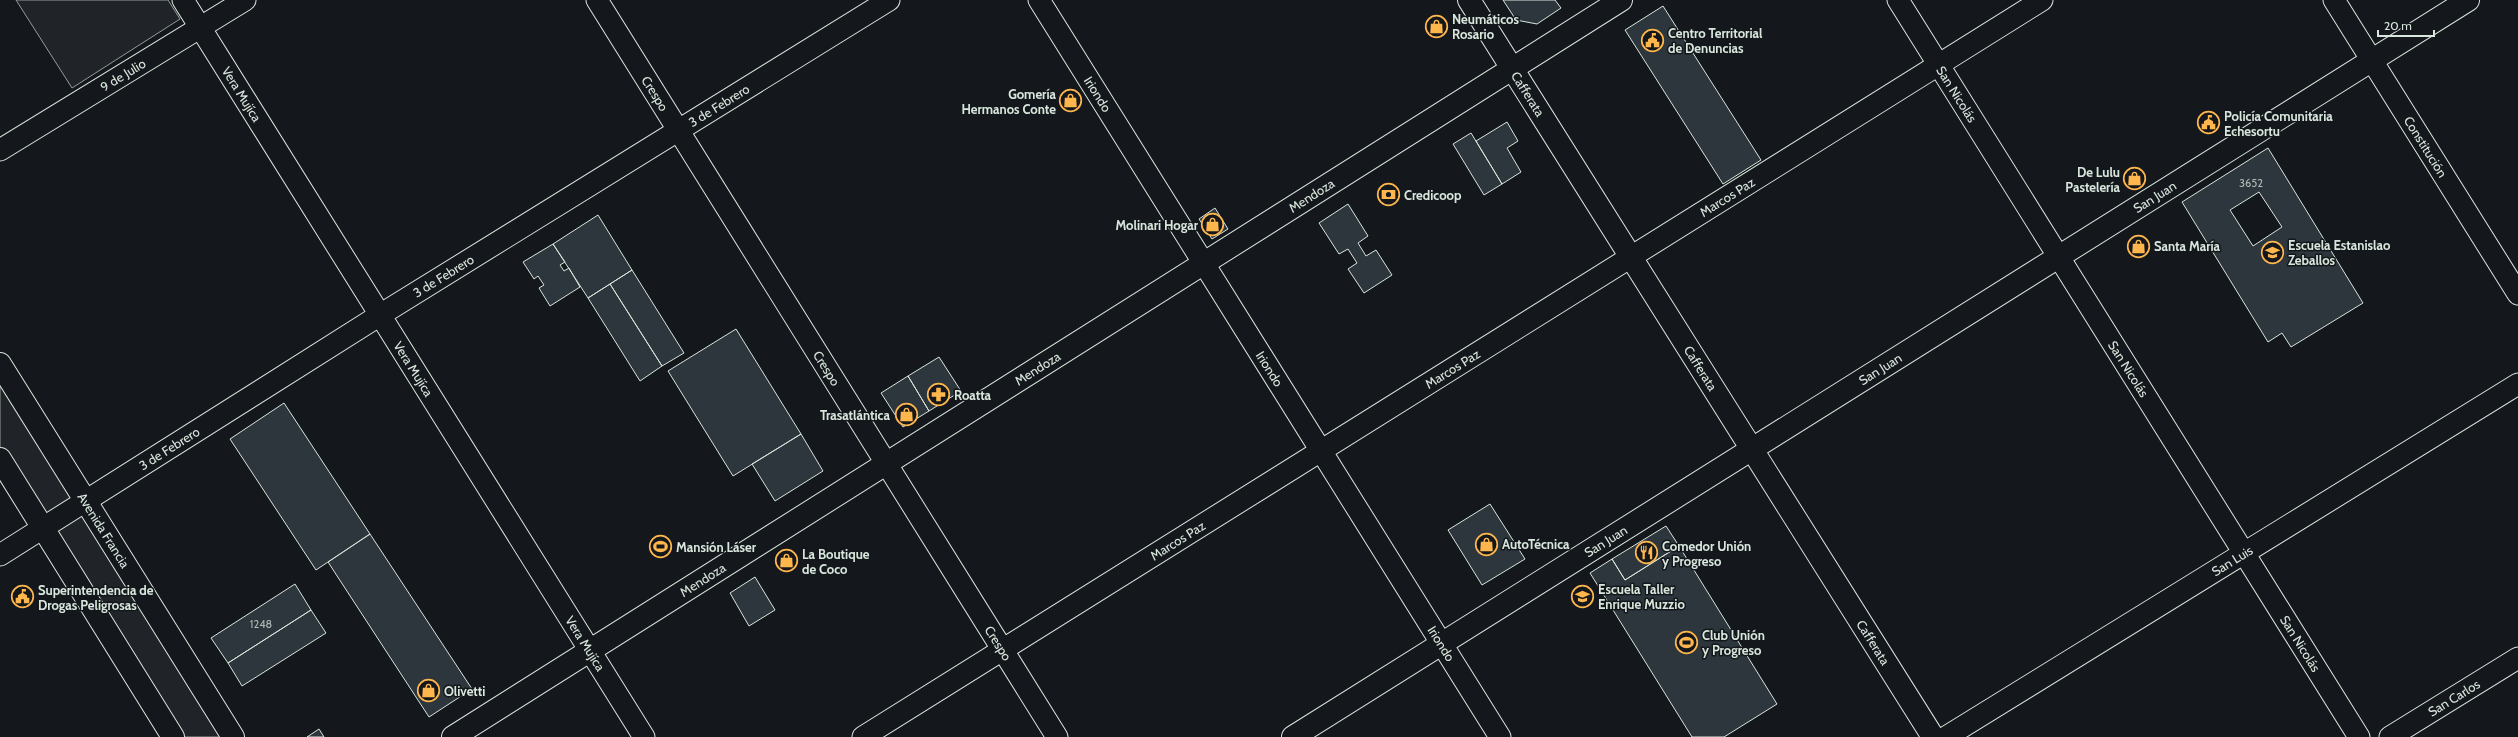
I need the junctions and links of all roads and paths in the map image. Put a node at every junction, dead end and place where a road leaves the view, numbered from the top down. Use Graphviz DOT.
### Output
graph roads {
  1 [pos="183,0"];
  2 [pos="246,0"];
  3 [pos="597,0"];
  4 [pos="889,0"];
  5 [pos="1039,0"];
  6 [pos="1468,0"];
  7 [pos="1622,0"];
  8 [pos="1898,0"];
  9 [pos="2042,0"];
  10 [pos="2334,0"];
  11 [pos="2468,0"];
  12 [pos="201,28"];
  13 [pos="2372,61"];
  14 [pos="1939,65"];
  15 [pos="1512,69"];
  16 [pos="679,131"];
  17 [pos="0,150"];
  18 [pos="2059,255"];
  19 [pos="1631,257"];
  20 [pos="1204,264"];
  21 [pos="2518,294"];
  22 [pos="380,315"];
  23 [pos="0,364"];
  24 [pos="2518,384"];
  25 [pos="1751,449"];
  26 [pos="1321,452"];
  27 [pos="0,459"];
  28 [pos="886,464"];
  29 [pos="86,501"];
  30 [pos="43,528"];
  31 [pos="2246,554"];
  32 [pos="0,555"];
  33 [pos="1442,643"];
  34 [pos="1003,650"];
  35 [pos="590,651"];
  36 [pos="2518,658"];
  37 [pos="174,737"];
  38 [pos="233,737"];
  39 [pos="453,737"];
  40 [pos="644,737"];
  41 [pos="863,737"];
  42 [pos="1057,737"];
  43 [pos="1293,737"];
  44 [pos="1500,737"];
  45 [pos="1933,737"];
  46 [pos="1946,737"];
  47 [pos="2359,737"];
  48 [pos="2390,737"];
  1 -- 12 [label="street, Vera Mujíca"];
  2 -- 12 [label="street, 9 de Julio"];
  3 -- 16 [label="street, Crespo"];
  4 -- 16 [label="street, 3 de Febrero"];
  5 -- 20 [label="street, Iriondo"];
  6 -- 15 [label="main road, Cafferata"];
  7 -- 15 [label="main road, Mendoza"];
  8 -- 14 [label="street, San Nicolás"];
  9 -- 14 [label="street, Marcos Paz"];
  10 -- 13 [label="street, Constitución"];
  11 -- 13 [label="main road, San Juan"];
  12 -- 17 [label="street, 9 de Julio"];
  12 -- 22 [label="street, Vera Mujíca"];
  13 -- 18 [label="main road, San Juan"];
  13 -- 21 [label="street, Constitución"];
  14 -- 18 [label="street, San Nicolás"];
  14 -- 19 [label="street, Marcos Paz"];
  15 -- 19 [label="main road, Cafferata"];
  15 -- 20 [label="main road, Mendoza"];
  16 -- 22 [label="street, 3 de Febrero"];
  16 -- 28 [label="street, Crespo"];
  18 -- 25 [label="main road, San Juan"];
  18 -- 31 [label="street, San Nicolás"];
  19 -- 25 [label="main road, Cafferata"];
  19 -- 26 [label="street, Marcos Paz"];
  20 -- 26 [label="street, Iriondo"];
  20 -- 28 [label="main road, Mendoza"];
  22 -- 29 [label="street, 3 de Febrero"];
  22 -- 35 [label="street, Vera Mujíca"];
  23 -- 29 [label="main road, Avenida Francia"];
  24 -- 31 [label="street, San Luis"];
  25 -- 33 [label="main road, San Juan"];
  25 -- 45 [label="main road, Cafferata"];
  26 -- 33 [label="street, Iriondo"];
  26 -- 34 [label="street, Marcos Paz"];
  27 -- 30 [label="main road"];
  28 -- 34 [label="street, Crespo"];
  28 -- 35 [label="main road, Mendoza"];
  29 -- 30 [label="street, 3 de Febrero"];
  29 -- 38 [label="main road, Avenida Francia"];
  30 -- 32 [label="street, 3 de Febrero"];
  30 -- 37 [label="main road"];
  31 -- 46 [label="street, San Luis"];
  31 -- 47 [label="street, San Nicolás"];
  33 -- 43 [label="main road, San Juan"];
  33 -- 44 [label="street, Iriondo"];
  34 -- 41 [label="street, Marcos Paz"];
  34 -- 42 [label="street, Crespo"];
  35 -- 39 [label="main road, Mendoza"];
  35 -- 40 [label="street, Vera Mujíca"];
  36 -- 48 [label="street, San Carlos"];
}
